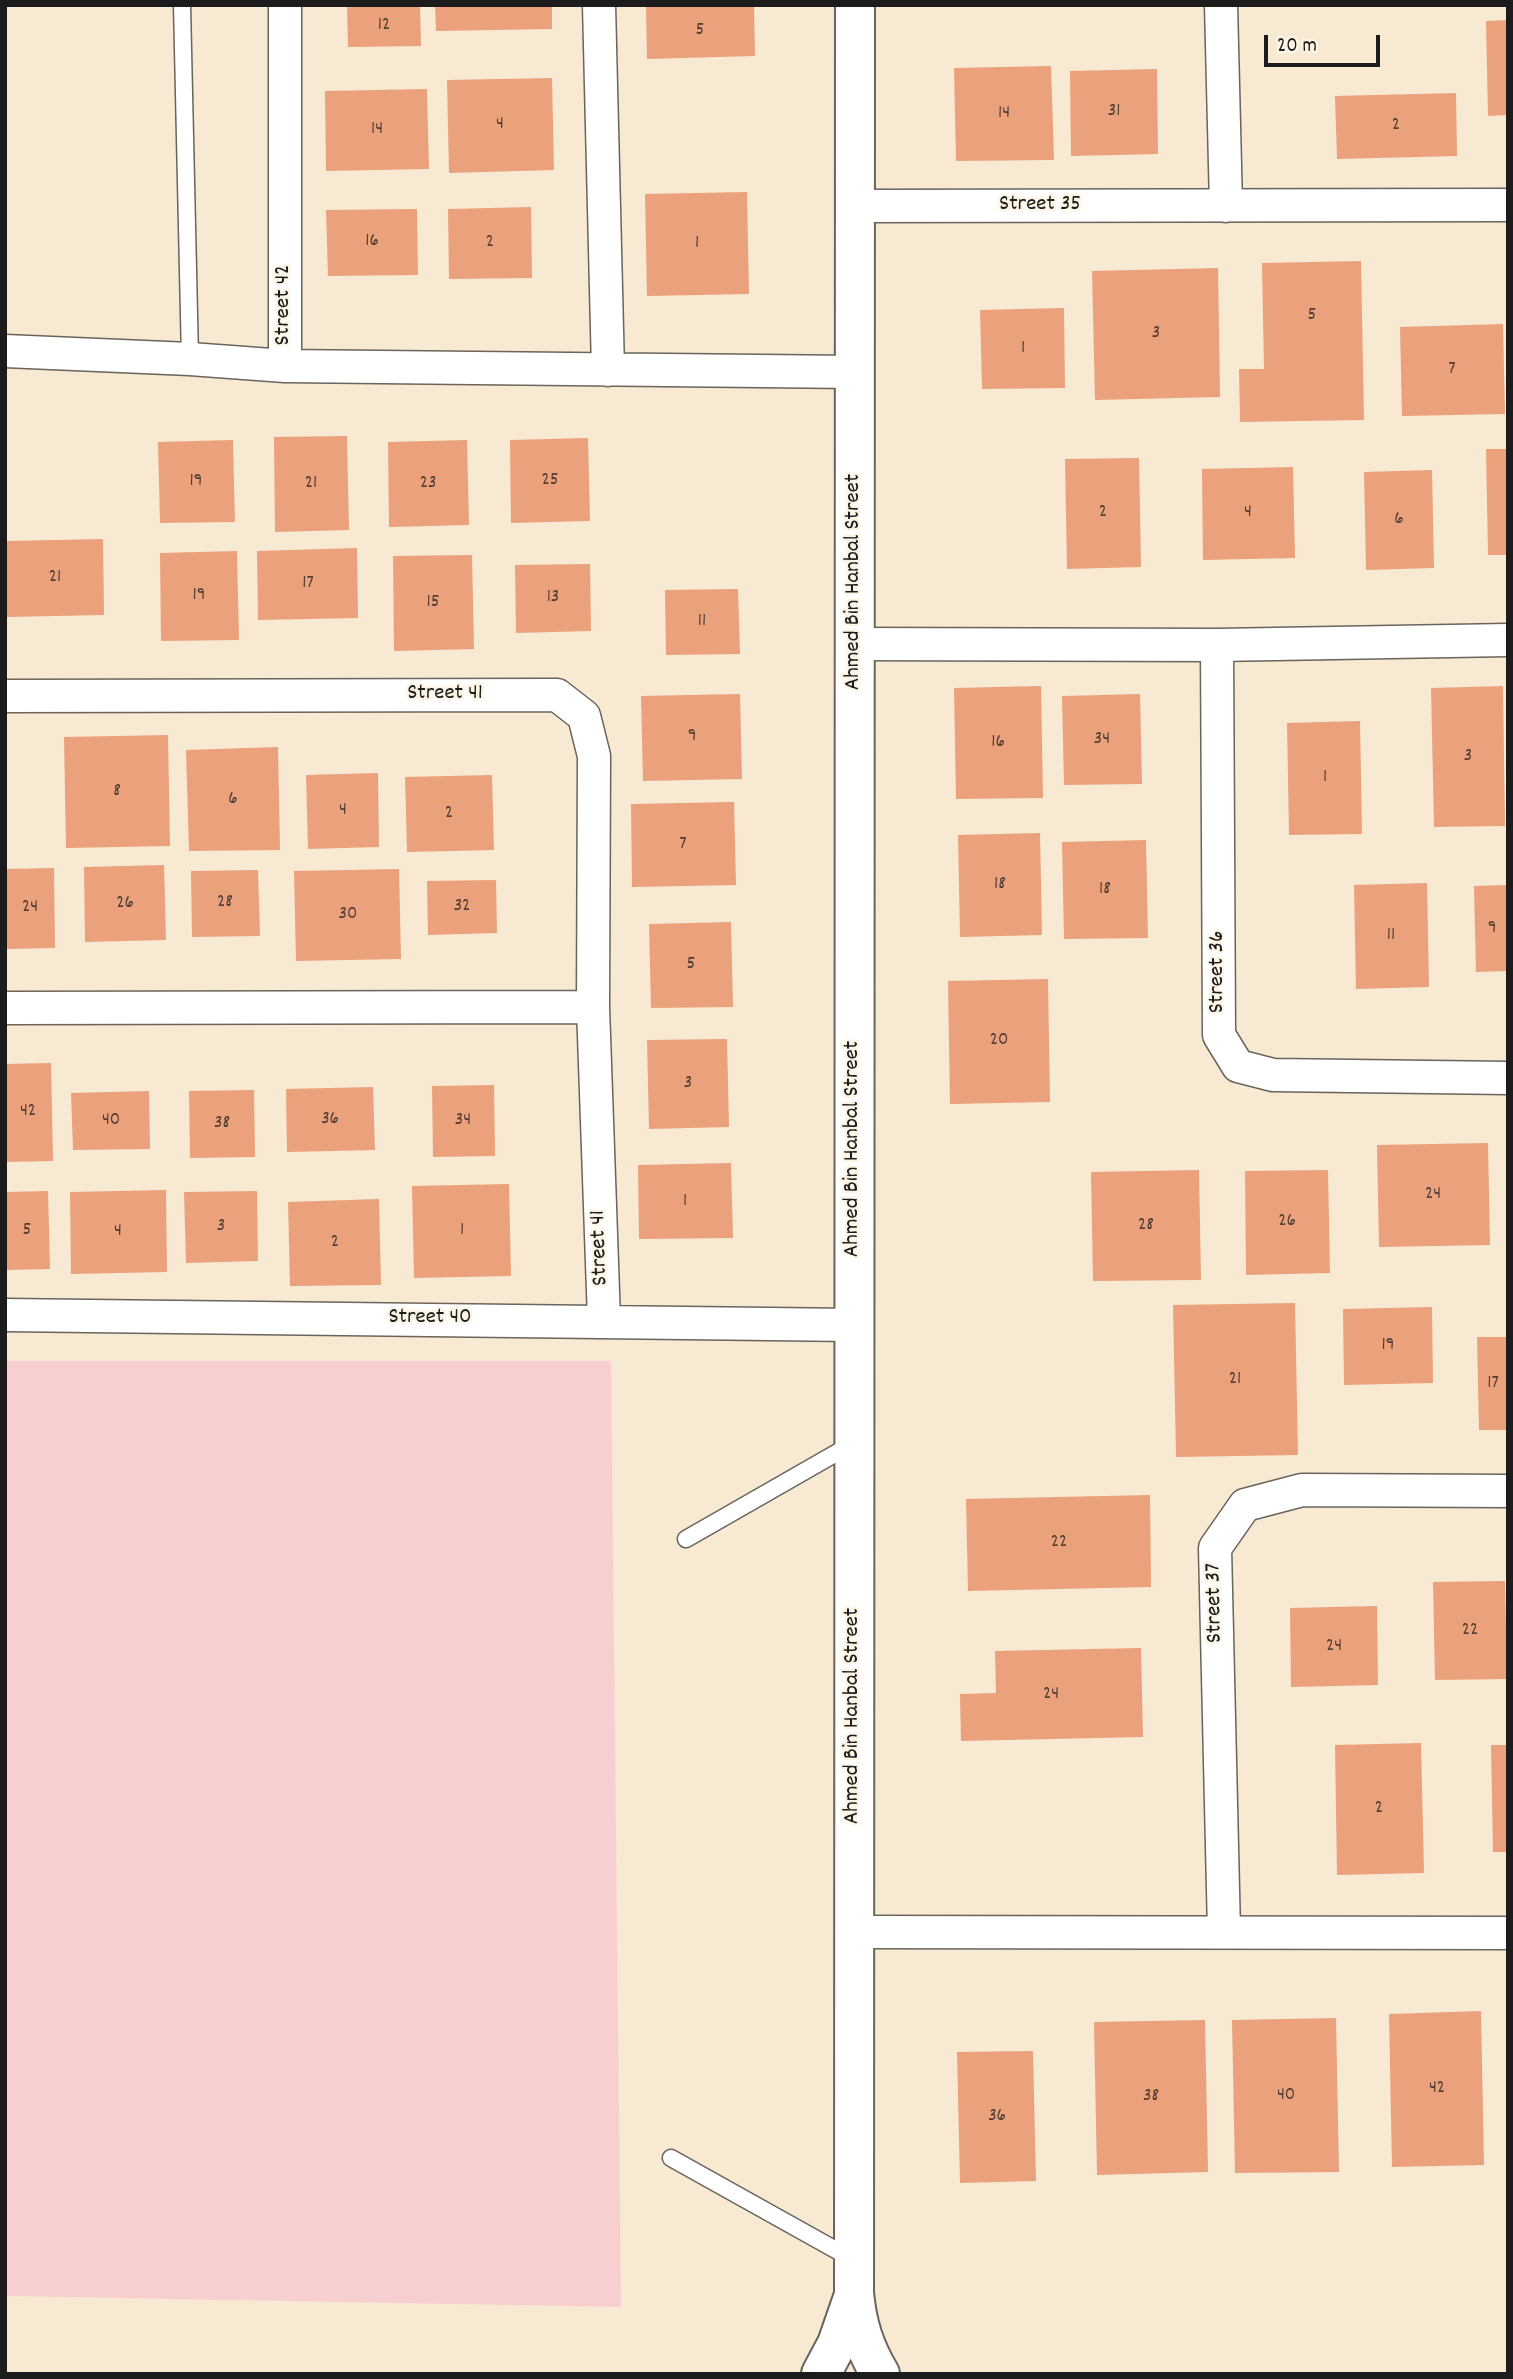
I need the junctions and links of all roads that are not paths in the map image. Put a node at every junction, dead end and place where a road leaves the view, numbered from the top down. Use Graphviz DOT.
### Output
graph roads {
  1 [pos="182,5"];
  2 [pos="285,5"];
  3 [pos="599,5"];
  4 [pos="855,5"];
  5 [pos="1221,5"];
  6 [pos="1508,205"];
  7 [pos="855,206"];
  8 [pos="1226,206"];
  9 [pos="5,351"];
  10 [pos="190,359"];
  11 [pos="285,366"];
  12 [pos="608,370"];
  13 [pos="855,372"];
  14 [pos="1508,640"];
  15 [pos="855,644"];
  16 [pos="1217,645"];
  17 [pos="5,696"];
  18 [pos="593,1007"];
  19 [pos="5,1008"];
  20 [pos="1508,1078"];
  21 [pos="5,1315"];
  22 [pos="604,1321"];
  23 [pos="854,1325"];
  24 [pos="854,1443"];
  25 [pos="1508,1491"];
  26 [pos="687,1539"];
  27 [pos="854,1932"];
  28 [pos="1224,1932"];
  29 [pos="1508,1933"];
  30 [pos="671,2158"];
  31 [pos="854,2276"];
  32 [pos="821,2374"];
  33 [pos="880,2374"];
  1 -- 10 [label="lane"];
  2 -- 11 [label="street, Street 42"];
  3 -- 12 [label="street"];
  4 -- 7 [label="street, Ahmed Bin Hanbal Street"];
  5 -- 8 [label="street"];
  6 -- 8 [label="street, Street 35"];
  7 -- 8 [label="street, Street 35"];
  7 -- 13 [label="street, Ahmed Bin Hanbal Street"];
  9 -- 10 [label="street"];
  10 -- 11 [label="street"];
  11 -- 12 [label="street, Street 42"];
  12 -- 13 [label="street, Street 42"];
  13 -- 15 [label="street, Ahmed Bin Hanbal Street"];
  14 -- 16 [label="street"];
  15 -- 16 [label="street"];
  15 -- 23 [label="street, Ahmed Bin Hanbal Street"];
  16 -- 20 [label="street, Street 36"];
  17 -- 18 [label="street, Street 41"];
  18 -- 19 [label="street"];
  18 -- 22 [label="street, Street 41"];
  21 -- 22 [label="street, Street 40"];
  22 -- 23 [label="street, Street 40"];
  23 -- 24 [label="street, Ahmed Bin Hanbal Street"];
  24 -- 26 [label="lane"];
  24 -- 27 [label="street, Ahmed Bin Hanbal Street"];
  25 -- 28 [label="street, Street 37"];
  27 -- 28 [label="street"];
  27 -- 31 [label="street, Ahmed Bin Hanbal Street"];
  28 -- 29 [label="street"];
  30 -- 31 [label="lane"];
  31 -- 32 [label="street, Ahmed Bin Hanbal Street"];
  31 -- 33 [label="street, Ahmed Bin Hanbal Street"];
}
